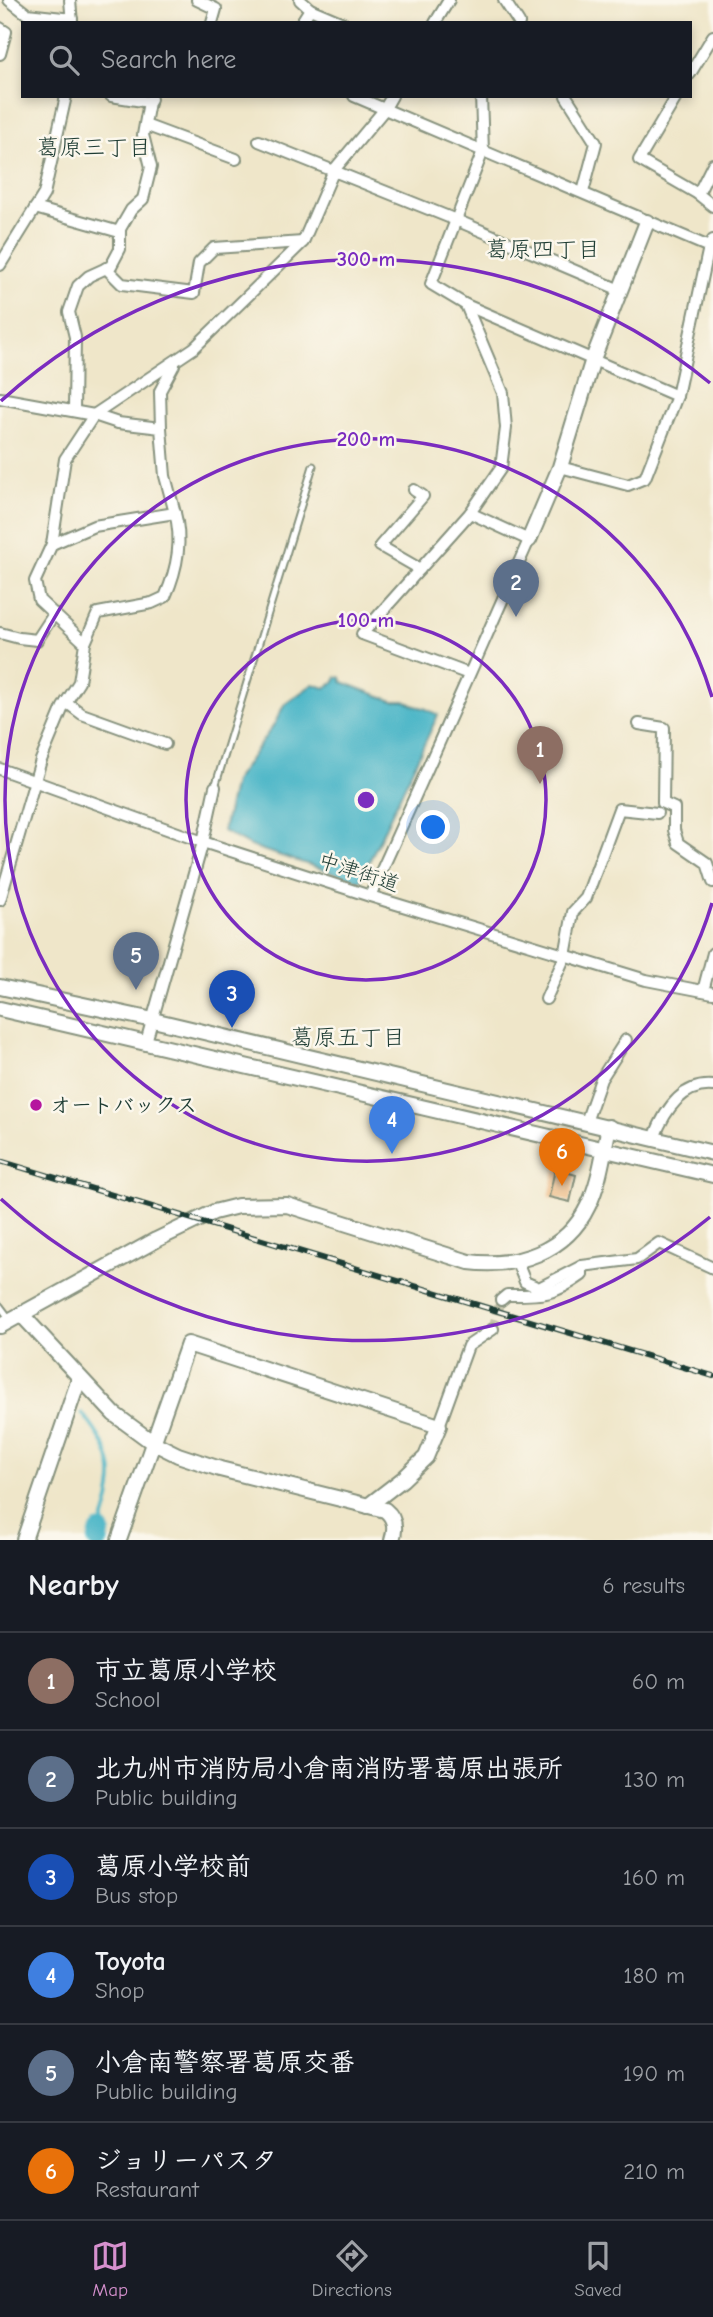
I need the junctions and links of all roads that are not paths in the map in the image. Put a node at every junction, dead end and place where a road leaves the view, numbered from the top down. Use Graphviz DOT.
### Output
graph roads {
  1 [pos="9,0"];
  2 [pos="70,0"];
  3 [pos="197,0"];
  4 [pos="300,0"];
  5 [pos="504,0"];
  6 [pos="447,1"];
  7 [pos="310,9"];
  8 [pos="72,21"];
  9 [pos="213,21"];
  10 [pos="302,21"];
  11 [pos="339,21"];
  12 [pos="437,21"];
  13 [pos="518,21"];
  14 [pos="0,28"];
  15 [pos="713,36"];
  16 [pos="0,54"];
  17 [pos="692,71"];
  18 [pos="66,98"];
  19 [pos="358,98"];
  20 [pos="391,98"];
  21 [pos="481,98"];
  22 [pos="567,98"];
  23 [pos="676,98"];
  24 [pos="150,99"];
  25 [pos="384,110"];
  26 [pos="145,125"];
  27 [pos="259,141"];
  28 [pos="483,151"];
  29 [pos="236,159"];
  30 [pos="713,164"];
  31 [pos="334,170"];
  32 [pos="583,192"];
  33 [pos="698,194"];
  34 [pos="713,206"];
  35 [pos="35,208"];
  36 [pos="456,220"];
  37 [pos="647,222"];
  38 [pos="116,231"];
  39 [pos="0,241"];
  40 [pos="303,242"];
  41 [pos="711,244"];
  42 [pos="8,251"];
  43 [pos="0,265"];
  44 [pos="106,268"];
  45 [pos="620,290"];
  46 [pos="466,305"];
  47 [pos="177,359"];
  48 [pos="593,359"];
  49 [pos="677,396"];
  50 [pos="0,398"];
  51 [pos="74,411"];
  52 [pos="94,415"];
  53 [pos="161,428"];
  54 [pos="313,466"];
  55 [pos="559,467"];
  56 [pos="414,490"];
  57 [pos="175,513"];
  58 [pos="470,513"];
  59 [pos="529,540"];
  60 [pos="52,544"];
  61 [pos="420,569"];
  62 [pos="54,614"];
  63 [pos="0,633"];
  64 [pos="85,643"];
  65 [pos="469,674"];
  66 [pos="66,702"];
  67 [pos="639,723"];
  68 [pos="165,744"];
  69 [pos="0,769"];
  70 [pos="34,782"];
  71 [pos="215,786"];
  72 [pos="657,813"];
  73 [pos="203,842"];
  74 [pos="4,877"];
  75 [pos="713,882"];
  76 [pos="370,896"];
  77 [pos="0,900"];
  78 [pos="713,953"];
  79 [pos="565,956"];
  80 [pos="0,987"];
  81 [pos="708,992"];
  82 [pos="545,999"];
  83 [pos="0,1009"];
  84 [pos="153,1020"];
  85 [pos="626,1040"];
  86 [pos="146,1042"];
  87 [pos="713,1086"];
  88 [pos="586,1122"];
  89 [pos="609,1127"];
  90 [pos="654,1138"];
  91 [pos="604,1149"];
  92 [pos="713,1153"];
  93 [pos="713,1175"];
  94 [pos="517,1262"];
  95 [pos="582,1266"];
  96 [pos="713,1268"];
  97 [pos="501,1300"];
  98 [pos="0,1306"];
  99 [pos="10,1320"];
  100 [pos="493,1329"];
  101 [pos="79,1379"];
  102 [pos="439,1426"];
  103 [pos="152,1442"];
  104 [pos="368,1506"];
  105 [pos="24,1540"];
  106 [pos="119,1540"];
  107 [pos="392,1540"];
  1 -- 8 [label="street"];
  2 -- 8 [label="street"];
  3 -- 9 [label="street"];
  4 -- 7 [label="street"];
  5 -- 13 [label="street"];
  6 -- 12 [label="street"];
  7 -- 10 [label="street"];
  7 -- 11 [label="street"];
  14 -- 16 [label="street"];
  15 -- 17 [label="street"];
  18 -- 35 [label="street"];
  19 -- 25 [label="street"];
  20 -- 25 [label="street"];
  21 -- 28 [label="street"];
  22 -- 32 [label="street"];
  23 -- 33 [label="street"];
  24 -- 26 [label="street"];
  25 -- 28 [label="street"];
  25 -- 31 [label="street"];
  26 -- 29 [label="street"];
  26 -- 44 [label="street"];
  27 -- 31 [label="street"];
  28 -- 32 [label="street"];
  28 -- 36 [label="street"];
  30 -- 33 [label="street"];
  31 -- 36 [label="street"];
  31 -- 40 [label="street"];
  32 -- 37 [label="street"];
  33 -- 34 [label="street"];
  35 -- 38 [label="street"];
  35 -- 42 [label="street"];
  36 -- 45 [label="street"];
  36 -- 46 [label="street"];
  37 -- 41 [label="street"];
  37 -- 45 [label="street"];
  39 -- 42 [label="street"];
  40 -- 44 [label="street"];
  40 -- 47 [label="street"];
  41 -- 49 [label="street"];
  42 -- 43 [label="street"];
  44 -- 51 [label="street"];
  45 -- 48 [label="street"];
  46 -- 48 [label="street"];
  46 -- 58 [label="street"];
  47 -- 52 [label="street"];
  47 -- 53 [label="street"];
  48 -- 49 [label="street"];
  48 -- 55 [label="street"];
  49 -- 55 [label="street"];
  50 -- 51 [label="street"];
  51 -- 52 [label="street"];
  52 -- 53 [label="street"];
  52 -- 60 [label="street"];
  53 -- 57 [label="street"];
  54 -- 71 [label="lane"];
  55 -- 59 [label="street"];
  56 -- 61 [label="street"];
  57 -- 60 [label="street"];
  57 -- 64 [label="street"];
  58 -- 59 [label="street"];
  58 -- 61 [label="street"];
  59 -- 65 [label="street"];
  60 -- 62 [label="street"];
  61 -- 65 [label="street"];
  62 -- 63 [label="street"];
  62 -- 64 [label="street"];
  64 -- 66 [label="street"];
  65 -- 76 [label="street"];
  66 -- 68 [label="street"];
  66 -- 70 [label="street"];
  67 -- 75 [label="street"];
  69 -- 70 [label="street, 中津街道"];
  70 -- 73 [label="street, 中津街道"];
  70 -- 74 [label="street"];
  71 -- 73 [label="street"];
  72 -- 79 [label="street"];
  73 -- 76 [label="street, 中津街道"];
  73 -- 84 [label="street"];
  74 -- 77 [label="street"];
  76 -- 79 [label="street, 中津街道"];
  78 -- 81 [label="street"];
  79 -- 81 [label="street, 中津街道"];
  79 -- 82 [label="street"];
  80 -- 84 [label="street"];
  83 -- 86 [label="street"];
  84 -- 86 [label="street"];
  84 -- 88 [label="street"];
  85 -- 88 [label="street"];
  86 -- 91 [label="street"];
  87 -- 90 [label="street"];
  88 -- 89 [label="street"];
  89 -- 90 [label="street"];
  89 -- 91 [label="street"];
  90 -- 92 [label="street"];
  91 -- 93 [label="street"];
  91 -- 94 [label="street"];
  94 -- 95 [label="street"];
  94 -- 99 [label="street"];
  95 -- 96 [label="street"];
  95 -- 97 [label="street"];
  98 -- 99 [label="lane"];
  99 -- 101 [label="street"];
  100 -- 102 [label="street"];
  101 -- 103 [label="street"];
  101 -- 105 [label="street"];
  102 -- 103 [label="street"];
  102 -- 104 [label="street"];
  103 -- 104 [label="street"];
  103 -- 106 [label="street"];
  104 -- 107 [label="street"];
}
